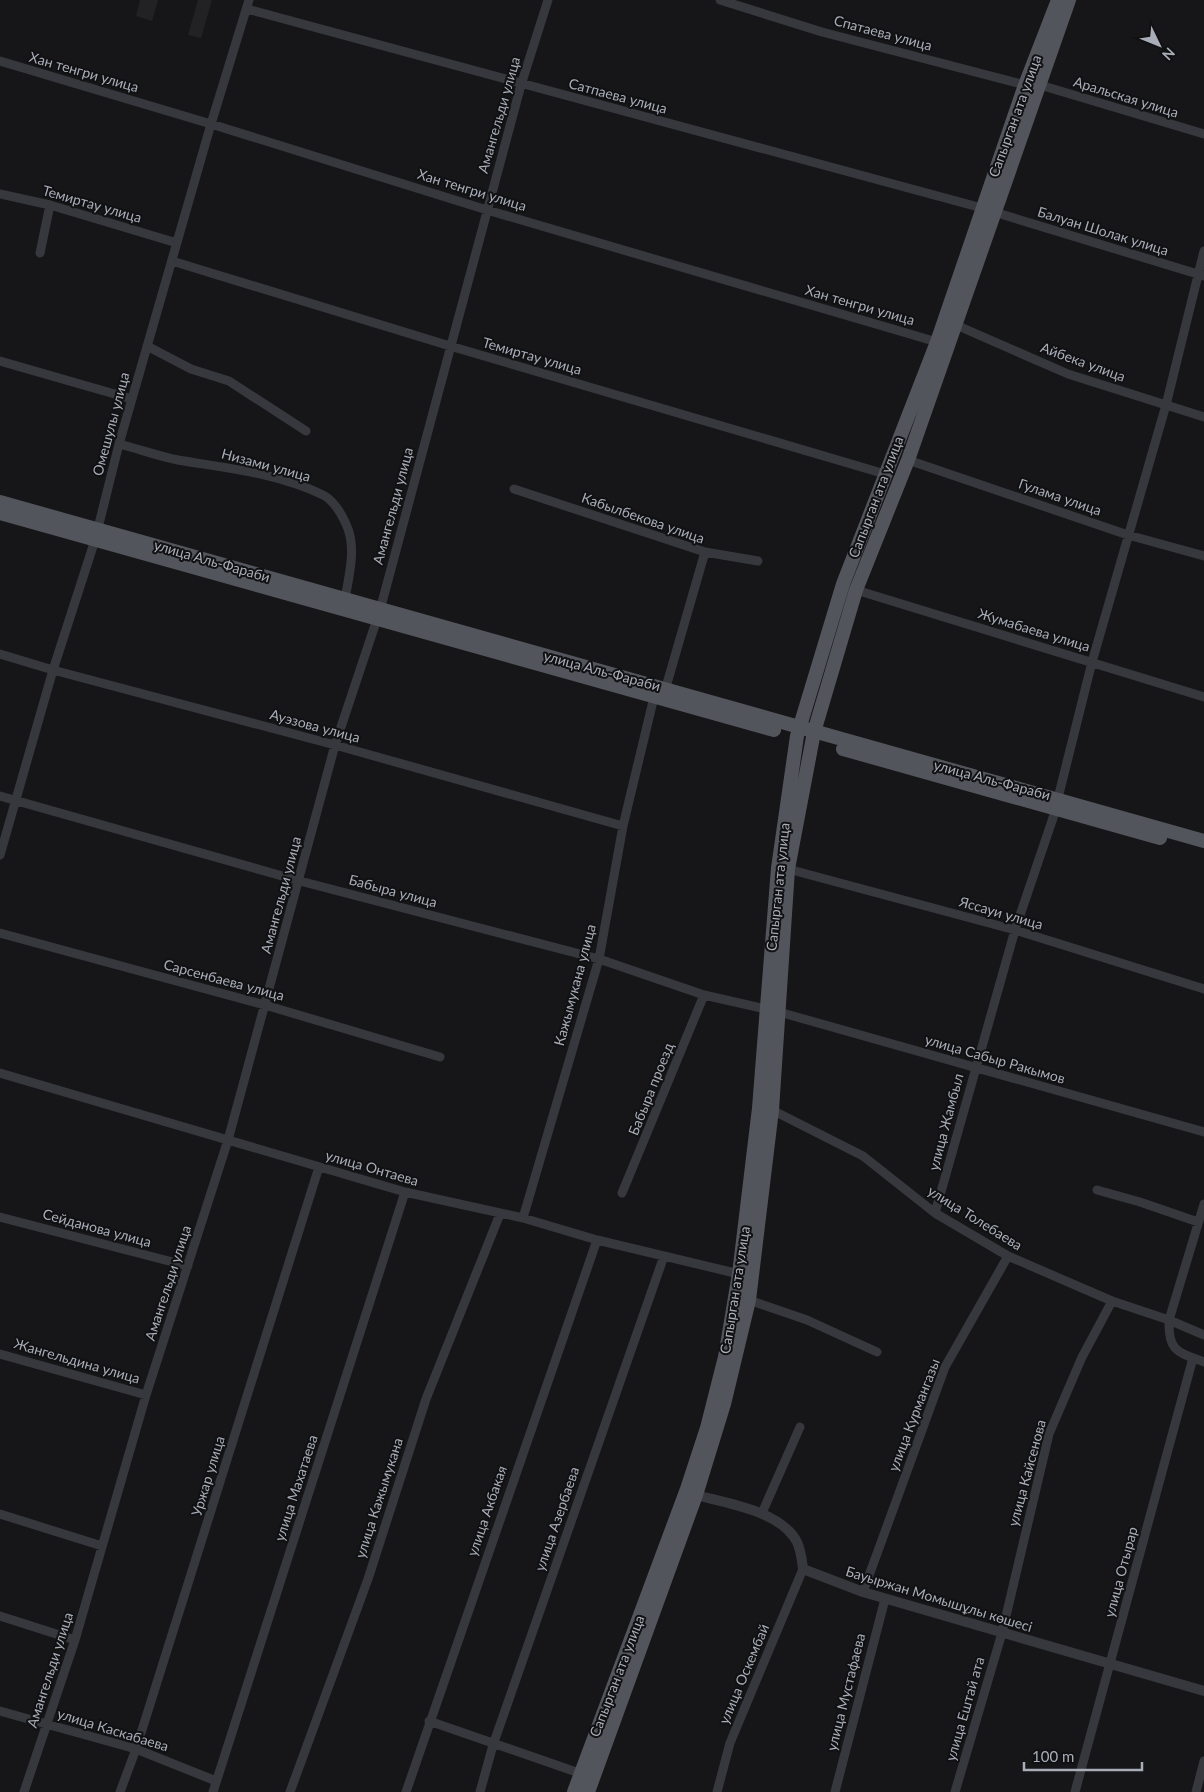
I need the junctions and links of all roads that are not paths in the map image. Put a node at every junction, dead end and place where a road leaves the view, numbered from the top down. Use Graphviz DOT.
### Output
graph roads {
  1 [pos="548,0"];
  2 [pos="720,0"];
  3 [pos="1058,0"];
  4 [pos="1069,0"];
  5 [pos="248,5"];
  6 [pos="0,61"];
  7 [pos="1025,84"];
  8 [pos="521,85"];
  9 [pos="1040,85"];
  10 [pos="211,124"];
  11 [pos="1204,134"];
  12 [pos="0,194"];
  13 [pos="50,204"];
  14 [pos="487,210"];
  15 [pos="988,210"];
  16 [pos="177,243"];
  17 [pos="1204,250"];
  18 [pos="40,253"];
  19 [pos="172,261"];
  20 [pos="1200,275"];
  21 [pos="956,325"];
  22 [pos="937,342"];
  23 [pos="147,346"];
  24 [pos="450,346"];
  25 [pos="0,362"];
  26 [pos="132,399"];
  27 [pos="1166,405"];
  28 [pos="1204,417"];
  29 [pos="306,431"];
  30 [pos="119,444"];
  31 [pos="908,460"];
  32 [pos="885,474"];
  33 [pos="514,490"];
  34 [pos="0,502"];
  35 [pos="0,513"];
  36 [pos="96,534"];
  37 [pos="1128,535"];
  38 [pos="705,552"];
  39 [pos="1204,556"];
  40 [pos="758,561"];
  41 [pos="856,590"];
  42 [pos="345,599"];
  43 [pos="379,614"];
  44 [pos="0,654"];
  45 [pos="1092,662"];
  46 [pos="53,670"];
  47 [pos="661,695"];
  48 [pos="1204,697"];
  49 [pos="798,732"];
  50 [pos="813,736"];
  51 [pos="335,745"];
  52 [pos="0,796"];
  53 [pos="15,800"];
  54 [pos="1057,803"];
  55 [pos="623,826"];
  56 [pos="1204,841"];
  57 [pos="1204,850"];
  58 [pos="0,855"];
  59 [pos="788,869"];
  60 [pos="300,881"];
  61 [pos="1015,930"];
  62 [pos="0,932"];
  63 [pos="599,959"];
  64 [pos="1204,989"];
  65 [pos="704,995"];
  66 [pos="265,1005"];
  67 [pos="773,1011"];
  68 [pos="440,1057"];
  69 [pos="976,1067"];
  70 [pos="0,1074"];
  71 [pos="772,1110"];
  72 [pos="1204,1132"];
  73 [pos="228,1140"];
  74 [pos="319,1167"];
  75 [pos="1097,1190"];
  76 [pos="405,1192"];
  77 [pos="622,1193"];
  78 [pos="1204,1204"];
  79 [pos="935,1213"];
  80 [pos="500,1214"];
  81 [pos="0,1217"];
  82 [pos="523,1218"];
  83 [pos="1198,1222"];
  84 [pos="597,1240"];
  85 [pos="664,1256"];
  86 [pos="1008,1256"];
  87 [pos="188,1266"];
  88 [pos="739,1274"];
  89 [pos="749,1300"];
  90 [pos="1112,1301"];
  91 [pos="1169,1320"];
  92 [pos="1204,1335"];
  93 [pos="876,1352"];
  94 [pos="0,1354"];
  95 [pos="1193,1358"];
  96 [pos="1204,1362"];
  97 [pos="146,1395"];
  98 [pos="800,1427"];
  99 [pos="696,1495"];
  100 [pos="762,1513"];
  101 [pos="0,1514"];
  102 [pos="102,1546"];
  103 [pos="803,1570"];
  104 [pos="863,1592"];
  105 [pos="885,1598"];
  106 [pos="0,1616"];
  107 [pos="1002,1633"];
  108 [pos="75,1640"];
  109 [pos="1110,1664"];
  110 [pos="1204,1691"];
  111 [pos="0,1711"];
  112 [pos="429,1722"];
  113 [pos="48,1725"];
  114 [pos="493,1745"];
  115 [pos="136,1749"];
  116 [pos="1204,1761"];
  117 [pos="586,1776"];
  118 [pos="216,1781"];
  119 [pos="24,1792"];
  120 [pos="120,1792"];
  121 [pos="212,1792"];
  122 [pos="290,1792"];
  123 [pos="406,1792"];
  124 [pos="480,1792"];
  125 [pos="574,1792"];
  126 [pos="588,1792"];
  127 [pos="717,1792"];
  128 [pos="835,1792"];
  129 [pos="955,1792"];
  130 [pos="1075,1792"];
  131 [pos="1196,1792"];
  1 -- 8 [label="street, Амангельди улица"];
  2 -- 7 [label="street, Спатаева улица"];
  3 -- 7 [label="main road, Сапырган ата улица"];
  4 -- 9 [label="main road, Сапырган ата улица"];
  5 -- 8 [label="street, Сатпаева улица"];
  5 -- 10 [label="street, Омешулы улица"];
  6 -- 10 [label="street, Хан тенгри улица"];
  7 -- 9 [label="street, Спатаева улица"];
  7 -- 15 [label="main road, Сапырган ата улица"];
  8 -- 14 [label="street, Амангельди улица"];
  8 -- 15 [label="street, Сатпаева улица"];
  9 -- 11 [label="street, Аральская улица"];
  9 -- 15 [label="main road, Сапырган ата улица"];
  10 -- 14 [label="street, Хан тенгри улица"];
  10 -- 16 [label="street, Омешулы улица"];
  12 -- 13 [label="street, Темиртау улица"];
  13 -- 16 [label="street, Темиртау улица"];
  13 -- 18 [label="street"];
  14 -- 22 [label="street, Хан тенгри улица"];
  14 -- 24 [label="street, Амангельди улица"];
  15 -- 20 [label="street, Балуан Шолак улица"];
  15 -- 21 [label="main road, Сапырган ата улица"];
  15 -- 22 [label="main road, Сапырган ата улица"];
  16 -- 19 [label="street, Омешулы улица"];
  17 -- 20 [label="street, улица Жамбыл"];
  19 -- 23 [label="street, Омешулы улица"];
  19 -- 24 [label="street, Темиртау улица"];
  20 -- 27 [label="street, улица Жамбыл"];
  21 -- 27 [label="street, Айбека улица"];
  21 -- 31 [label="main road, Сапырган ата улица"];
  22 -- 32 [label="main road, Сапырган ата улица"];
  23 -- 26 [label="street, Омешулы улица"];
  23 -- 29 [label="street"];
  24 -- 32 [label="street, Темиртау улица"];
  24 -- 43 [label="street, Амангельди улица"];
  25 -- 26 [label="street"];
  26 -- 30 [label="street, Омешулы улица"];
  27 -- 28 [label="street, Айбека улица"];
  27 -- 37 [label="street, улица Жамбыл"];
  30 -- 36 [label="street, Омешулы улица"];
  30 -- 42 [label="street, Низами улица"];
  31 -- 37 [label="street, Гулама улица"];
  31 -- 41 [label="main road, Сапырган ата улица"];
  32 -- 49 [label="main road, Сапырган ата улица"];
  33 -- 38 [label="street, Кабылбекова улица"];
  34 -- 36 [label="main road, улица Аль-Фараби"];
  35 -- 36 [label="main road, улица Аль-Фараби"];
  36 -- 42 [label="main road, улица Аль-Фараби"];
  36 -- 43 [label="main road, улица Аль-Фараби"];
  36 -- 46 [label="street, Омешулы улица"];
  37 -- 39 [label="street, Гулама улица"];
  37 -- 45 [label="street, улица Жамбыл"];
  38 -- 40 [label="street"];
  38 -- 47 [label="street, Кабылбекова улица"];
  41 -- 45 [label="street, Жумабаева улица"];
  41 -- 50 [label="main road, Сапырган ата улица"];
  42 -- 43 [label="main road, улица Аль-Фараби"];
  43 -- 47 [label="main road, улица Аль-Фараби"];
  43 -- 51 [label="street, Амангельди улица"];
  44 -- 46 [label="street, Ауэзова улица"];
  45 -- 48 [label="street, Жумабаева улица"];
  45 -- 54 [label="street, улица Жамбыл"];
  46 -- 51 [label="street, Ауэзова улица"];
  46 -- 53 [label="street, Омешулы улица"];
  47 -- 49 [label="main road, улица Аль-Фараби"];
  47 -- 55 [label="street, Кажымукана улица"];
  49 -- 50 [label="main road, улица Аль-Фараби"];
  49 -- 67 [label="main road, Сапырган ата улица"];
  50 -- 54 [label="main road, улица Аль-Фараби"];
  50 -- 59 [label="main road, Сапырган ата улица"];
  51 -- 55 [label="street, Ауэзова улица"];
  51 -- 60 [label="street, Амангельди улица"];
  52 -- 53 [label="street, Бабыра улица"];
  53 -- 58 [label="street, Омешулы улица"];
  53 -- 60 [label="street, Бабыра улица"];
  54 -- 56 [label="main road, улица Аль-Фараби"];
  54 -- 57 [label="main road, улица Аль-Фараби"];
  54 -- 61 [label="street, улица Жамбыл"];
  55 -- 63 [label="street, Кажымукана улица"];
  59 -- 61 [label="street, Яссауи улица"];
  59 -- 67 [label="main road, Сапырган ата улица"];
  60 -- 63 [label="street, Бабыра улица"];
  60 -- 66 [label="street, Амангельди улица"];
  61 -- 64 [label="street, Яссауи улица"];
  61 -- 69 [label="street, улица Жамбыл"];
  62 -- 66 [label="street, Сарсенбаева улица"];
  63 -- 65 [label="street, Бабыра улица"];
  63 -- 82 [label="street, Кажымукана улица"];
  65 -- 67 [label="street, Бабыра улица"];
  65 -- 77 [label="street, Бабыра проезд"];
  66 -- 68 [label="street, Сарсенбаева улица"];
  66 -- 73 [label="street, Амангельди улица"];
  67 -- 69 [label="street, улица Сабыр Ракымов"];
  67 -- 71 [label="main road, Сапырган ата улица"];
  67 -- 88 [label="main road, Сапырган ата улица"];
  69 -- 72 [label="street, улица Сабыр Ракымов"];
  69 -- 79 [label="street, улица Жамбыл"];
  70 -- 73 [label="street, улица Онтаева"];
  71 -- 79 [label="street, улица Толебаева"];
  71 -- 89 [label="main road, Сапырган ата улица"];
  73 -- 74 [label="street, улица Онтаева"];
  73 -- 87 [label="street, Амангельди улица"];
  74 -- 76 [label="street, улица Онтаева"];
  74 -- 115 [label="street, Уржар улица"];
  75 -- 83 [label="street"];
  76 -- 80 [label="street, улица Онтаева"];
  76 -- 118 [label="street, улица Махатаева"];
  78 -- 83 [label="street"];
  79 -- 86 [label="street, улица Толебаева"];
  80 -- 82 [label="street, улица Онтаева"];
  80 -- 122 [label="street, улица Кажымукана"];
  81 -- 87 [label="street, Сейданова улица"];
  82 -- 84 [label="street, улица Онтаева"];
  83 -- 91 [label="street"];
  84 -- 85 [label="street, улица Онтаева"];
  84 -- 112 [label="street, улица Акбакая"];
  85 -- 88 [label="street, улица Онтаева"];
  85 -- 114 [label="street, улица Азербаева"];
  86 -- 90 [label="street, улица Толебаева"];
  86 -- 104 [label="street, улица Курмангазы"];
  87 -- 97 [label="street, Амангельди улица"];
  88 -- 117 [label="main road, Сапырган ата улица"];
  89 -- 93 [label="street"];
  89 -- 99 [label="main road, Сапырган ата улица"];
  90 -- 91 [label="street, улица Толебаева"];
  90 -- 107 [label="street, улица Кайсенова"];
  91 -- 92 [label="street, улица Толебаева"];
  91 -- 95 [label="street"];
  94 -- 97 [label="street, Жангельдина улица"];
  95 -- 96 [label="street"];
  95 -- 109 [label="street, улица Отырар"];
  97 -- 102 [label="street, Амангельди улица"];
  98 -- 100 [label="street"];
  99 -- 100 [label="street"];
  99 -- 117 [label="main road, Сапырган ата улица"];
  100 -- 103 [label="street"];
  101 -- 102 [label="street"];
  102 -- 108 [label="street, Амангельди улица"];
  103 -- 104 [label="street, Бауыржан Момышұлы көшесі"];
  103 -- 127 [label="street, улица Оскембай"];
  104 -- 105 [label="street, Бауыржан Момышұлы көшесі"];
  105 -- 107 [label="street, Бауыржан Момышұлы көшесі"];
  105 -- 128 [label="street, улица Мустафаева"];
  106 -- 108 [label="street"];
  107 -- 109 [label="street, Бауыржан Момышұлы көшесі"];
  107 -- 129 [label="street, улица Ештай ата"];
  108 -- 113 [label="street, Амангельди улица"];
  109 -- 110 [label="street, Бауыржан Момышұлы көшесі"];
  109 -- 130 [label="street, улица Отырар"];
  111 -- 113 [label="street, улица Каскабаева"];
  112 -- 114 [label="street"];
  112 -- 123 [label="street, улица Акбакая"];
  113 -- 115 [label="street, улица Каскабаева"];
  113 -- 119 [label="street, Амангельди улица"];
  114 -- 117 [label="street"];
  114 -- 124 [label="street, улица Азербаева"];
  115 -- 118 [label="street, улица Каскабаева"];
  115 -- 120 [label="street, Уржар улица"];
  116 -- 131 [label="street"];
  117 -- 125 [label="main road, Сапырган ата улица"];
  117 -- 126 [label="main road, Сапырган ата улица"];
  118 -- 121 [label="street, улица Махатаева"];
}
